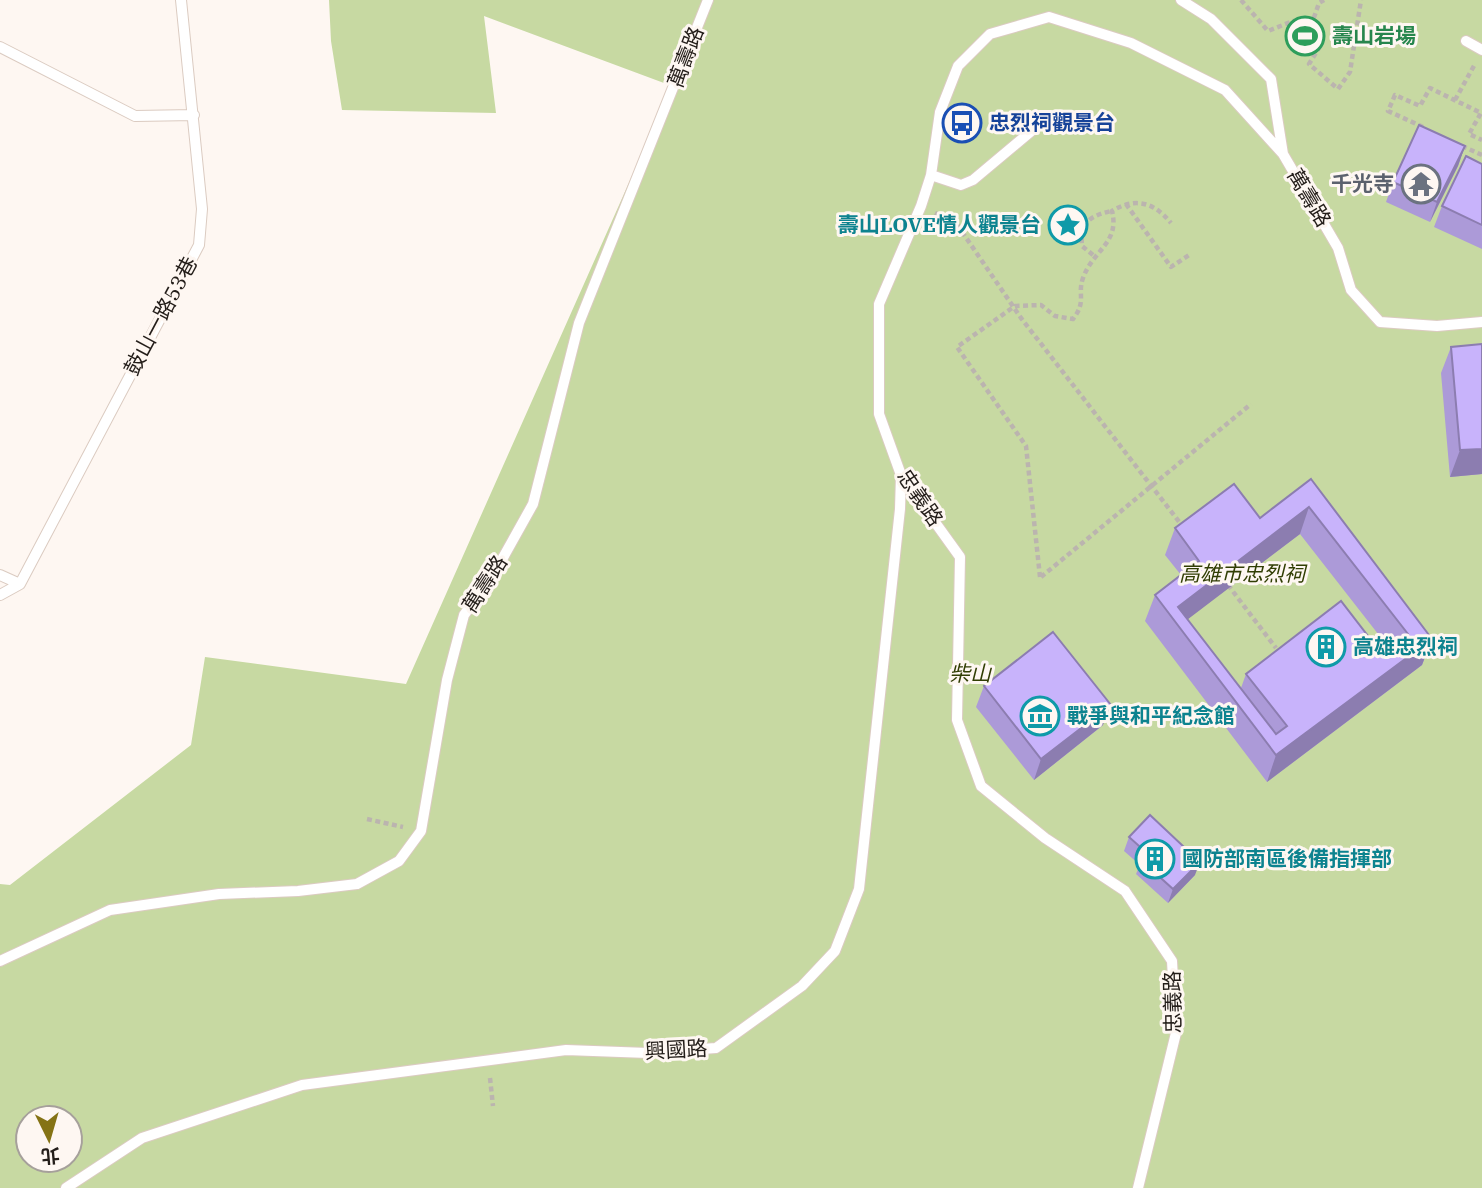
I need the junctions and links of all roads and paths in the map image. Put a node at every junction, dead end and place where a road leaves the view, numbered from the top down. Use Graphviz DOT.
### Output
graph roads {
  1 [pos="181,0"];
  2 [pos="708,0"];
  3 [pos="1181,0"];
  4 [pos="1241,0"];
  5 [pos="1324,0"];
  6 [pos="1361,0"];
  7 [pos="1311,26"];
  8 [pos="1466,41"];
  9 [pos="0,47"];
  10 [pos="1482,50"];
  11 [pos="1475,63"];
  12 [pos="1455,100"];
  13 [pos="194,116"];
  14 [pos="1047,118"];
  15 [pos="1435,133"];
  16 [pos="1482,140"];
  17 [pos="1459,144"];
  18 [pos="1283,154"];
  19 [pos="1482,155"];
  20 [pos="931,176"];
  21 [pos="1125,203"];
  22 [pos="1111,211"];
  23 [pos="956,223"];
  24 [pos="1171,223"];
  25 [pos="1093,255"];
  26 [pos="1189,255"];
  27 [pos="1015,306"];
  28 [pos="1482,322"];
  29 [pos="1251,404"];
  30 [pos="901,475"];
  31 [pos="1151,486"];
  32 [pos="1185,529"];
  33 [pos="0,575"];
  34 [pos="1226,583"];
  35 [pos="20,584"];
  36 [pos="0,595"];
  37 [pos="1276,648"];
  38 [pos="367,819"];
  39 [pos="421,831"];
  40 [pos="0,961"];
  41 [pos="489,1060"];
  42 [pos="493,1106"];
  43 [pos="66,1188"];
  44 [pos="1138,1188"];
  1 -- 13 [label="lane, 鼓山一路53巷"];
  2 -- 39 [label="lane, 萬壽路"];
  3 -- 18 [label="lane, 萬壽路"];
  4 -- 7 [label="path"];
  5 -- 7 [label="path"];
  6 -- 7 [label="path"];
  8 -- 10 [label="lane"];
  9 -- 13 [label="lane"];
  11 -- 12 [label="path"];
  12 -- 15 [label="path"];
  12 -- 16 [label="path"];
  13 -- 35 [label="lane, 鼓山一路53巷"];
  14 -- 20 [label="lane"];
  17 -- 19 [label="path"];
  18 -- 20 [label="lane, 忠義路"];
  18 -- 28 [label="lane, 萬壽路"];
  20 -- 30 [label="lane, 忠義路"];
  21 -- 22 [label="path"];
  21 -- 24 [label="path"];
  21 -- 26 [label="path"];
  22 -- 25 [label="path"];
  22 -- 25 [label="path"];
  23 -- 27 [label="path"];
  25 -- 27 [label="path"];
  27 -- 31 [label="path"];
  27 -- 31 [label="path"];
  29 -- 31 [label="path"];
  30 -- 41 [label="lane, 興國路"];
  30 -- 44 [label="lane, 忠義路"];
  31 -- 32 [label="path"];
  33 -- 35 [label="lane"];
  34 -- 37 [label="path"];
  35 -- 36 [label="lane"];
  38 -- 39 [label="path"];
  39 -- 40 [label="lane, 萬壽路"];
  41 -- 42 [label="path"];
  41 -- 43 [label="lane, 興國路"];
}
